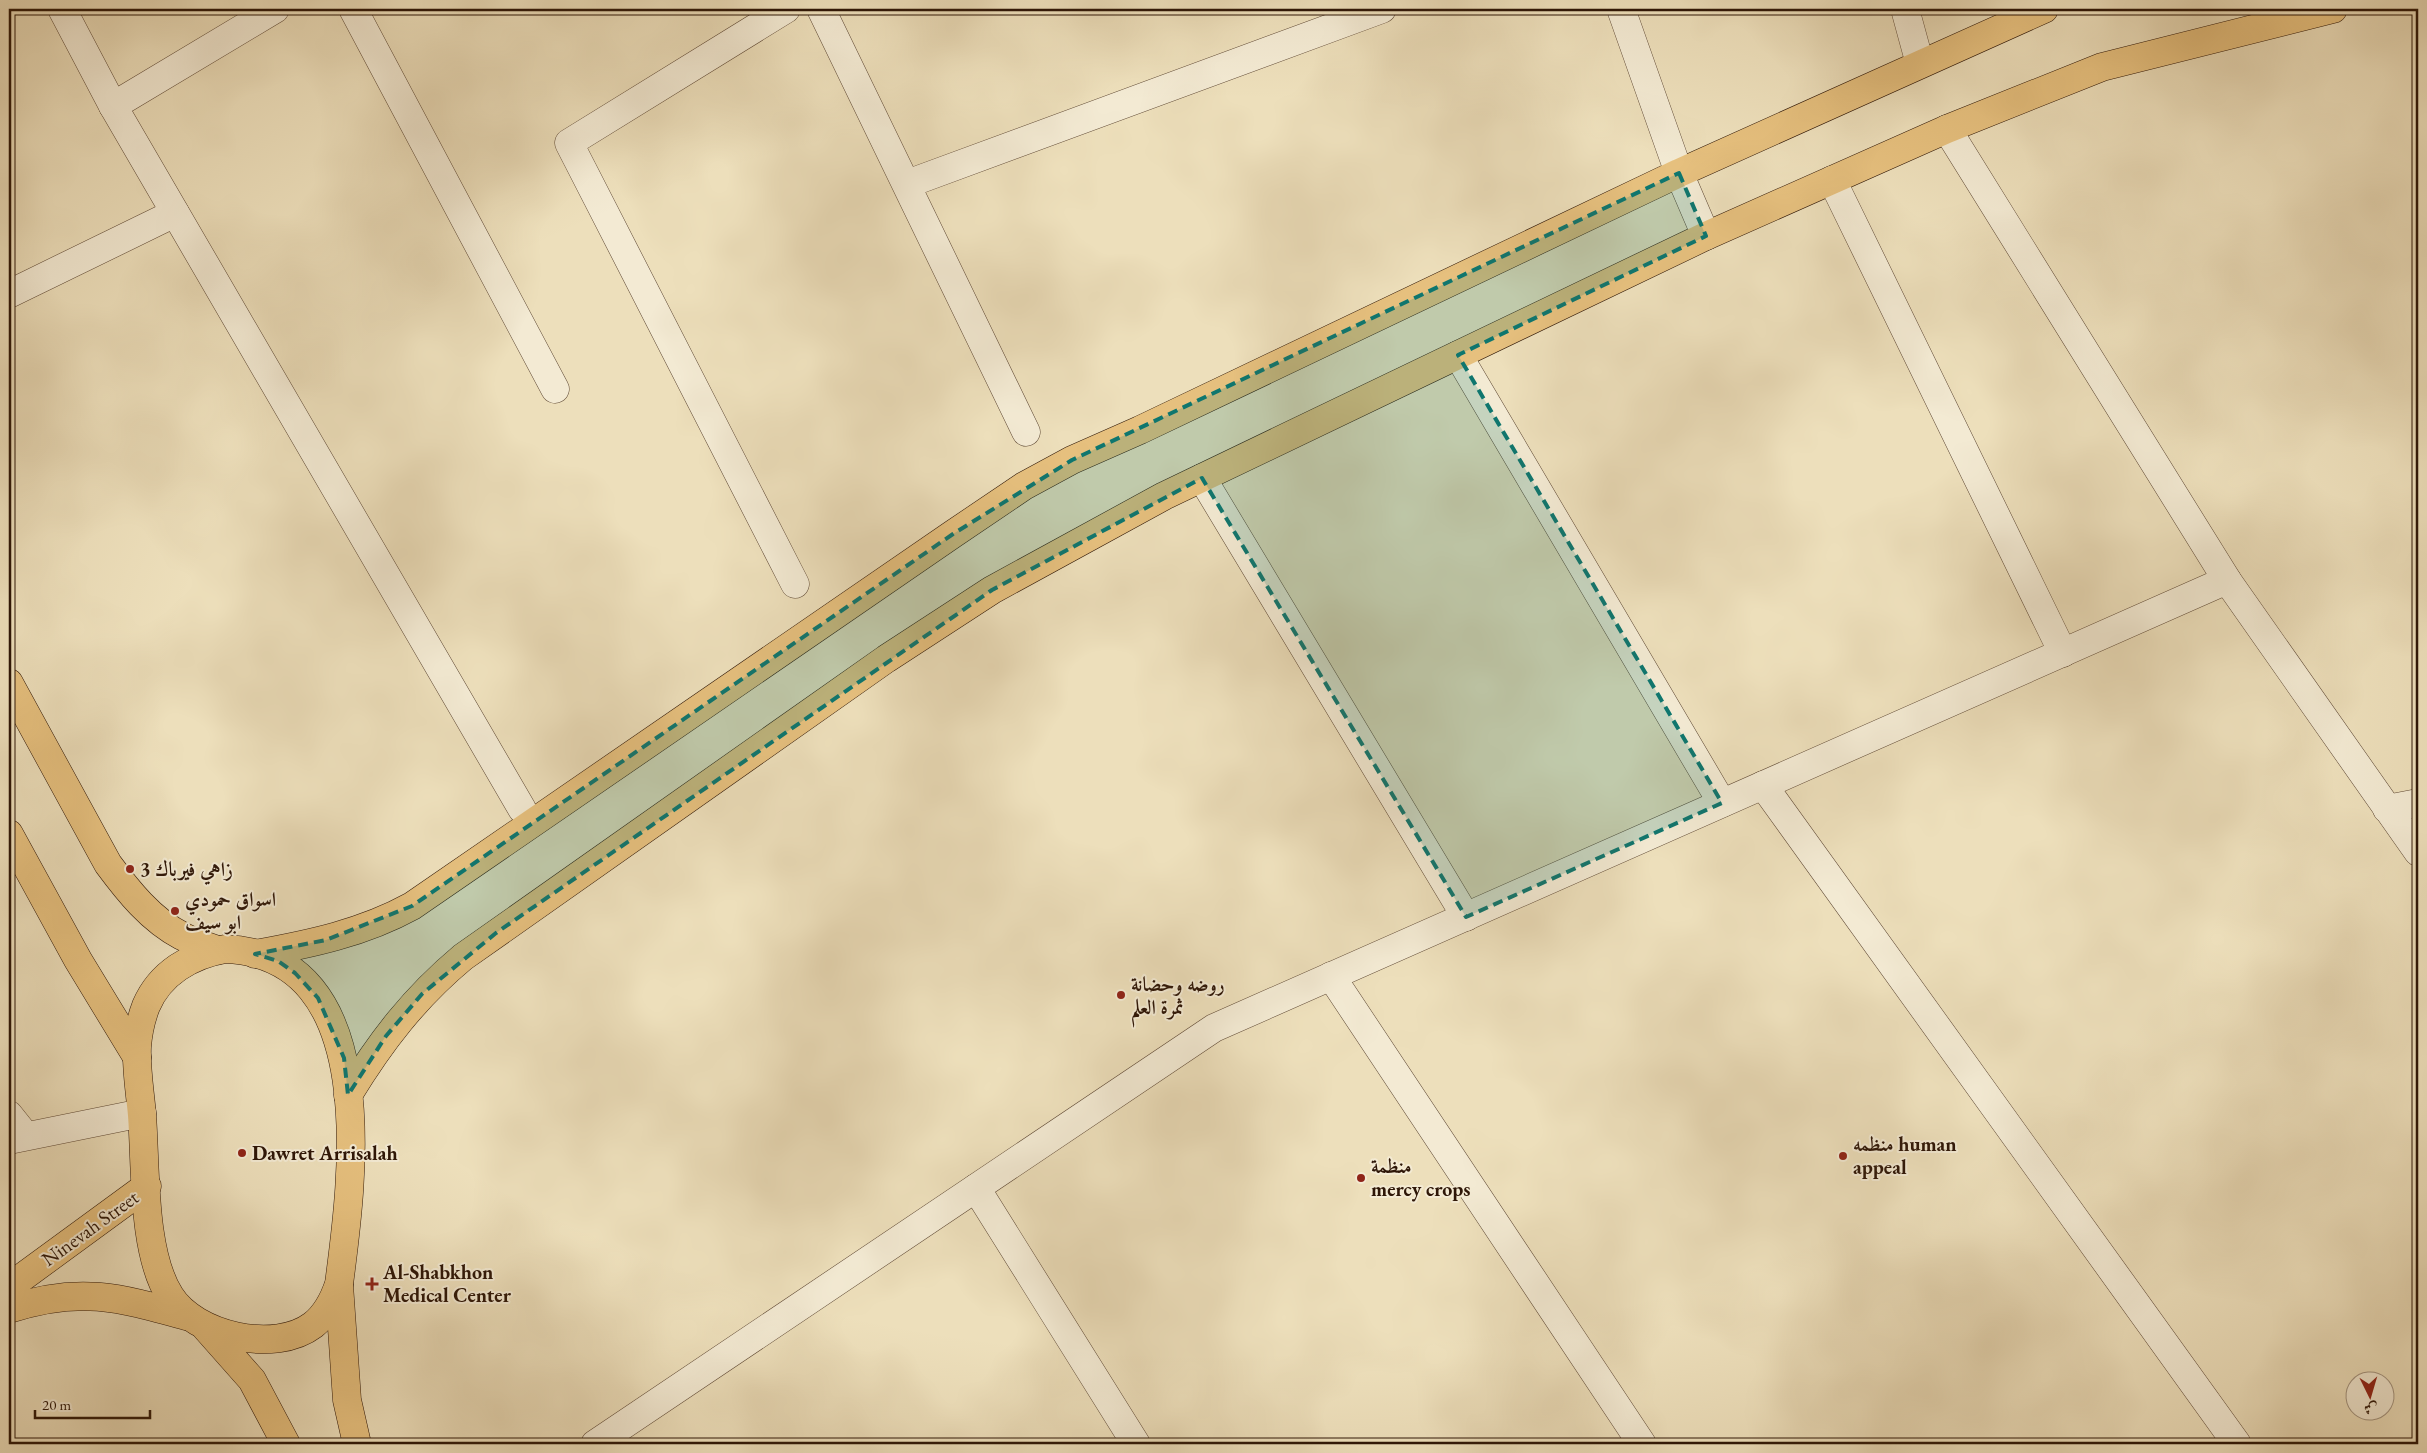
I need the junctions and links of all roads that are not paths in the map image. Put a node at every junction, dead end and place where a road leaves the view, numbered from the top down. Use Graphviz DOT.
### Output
graph roads {
  1 [pos="62,9"];
  2 [pos="275,9"];
  3 [pos="353,9"];
  4 [pos="786,9"];
  5 [pos="821,9"];
  6 [pos="1382,9"];
  7 [pos="1621,9"];
  8 [pos="1905,9"];
  9 [pos="2044,9"];
  10 [pos="2333,9"];
  11 [pos="1920,64"];
  12 [pos="113,106"];
  13 [pos="1947,129"];
  14 [pos="1679,172"];
  15 [pos="1832,180"];
  16 [pos="907,184"];
  17 [pos="175,213"];
  18 [pos="1706,236"];
  19 [pos="9,294"];
  20 [pos="1458,355"];
  21 [pos="555,389"];
  22 [pos="1026,432"];
  23 [pos="1202,478"];
  24 [pos="2227,580"];
  25 [pos="795,584"];
  26 [pos="2063,653"];
  27 [pos="9,683"];
  28 [pos="1763,785"];
  29 [pos="2418,803"];
  30 [pos="1722,804"];
  31 [pos="522,809"];
  32 [pos="2387,809"];
  33 [pos="9,834"];
  34 [pos="2418,852"];
  35 [pos="1466,916"];
  36 [pos="218,950"];
  37 [pos="255,954"];
  38 [pos="1332,976"];
  39 [pos="137,1057"];
  40 [pos="348,1095"];
  41 [pos="142,1113"];
  42 [pos="14,1130"];
  43 [pos="147,1186"];
  44 [pos="976,1188"];
  45 [pos="339,1284"];
  46 [pos="9,1287"];
  47 [pos="9,1310"];
  48 [pos="196,1322"];
  49 [pos="286,1444"];
  50 [pos="357,1444"];
  51 [pos="596,1444"];
  52 [pos="1136,1444"];
  53 [pos="1642,1444"];
  54 [pos="2236,1444"];
  1 -- 12 [label="street"];
  2 -- 12 [label="street"];
  3 -- 21 [label="street"];
  4 -- 25 [label="street"];
  5 -- 16 [label="street"];
  6 -- 16 [label="street"];
  7 -- 14 [label="street"];
  8 -- 11 [label="street"];
  9 -- 11 [label="main road"];
  10 -- 13 [label="main road"];
  11 -- 14 [label="main road"];
  12 -- 17 [label="street"];
  13 -- 15 [label="main road"];
  13 -- 24 [label="street"];
  14 -- 18 [label="street"];
  14 -- 37 [label="main road"];
  15 -- 18 [label="main road"];
  15 -- 26 [label="street"];
  16 -- 22 [label="street"];
  17 -- 19 [label="street"];
  17 -- 31 [label="street"];
  18 -- 20 [label="main road"];
  20 -- 23 [label="main road"];
  20 -- 30 [label="street"];
  23 -- 35 [label="street"];
  23 -- 40 [label="main road"];
  24 -- 26 [label="street"];
  24 -- 32 [label="street"];
  26 -- 28 [label="street"];
  27 -- 36 [label="main road"];
  28 -- 30 [label="street"];
  28 -- 54 [label="street"];
  29 -- 32 [label="street"];
  30 -- 35 [label="street"];
  32 -- 34 [label="street"];
  33 -- 39 [label="main road"];
  35 -- 38 [label="street"];
  36 -- 37 [label="main road"];
  36 -- 39 [label="main road"];
  37 -- 40 [label="main road"];
  38 -- 44 [label="street"];
  38 -- 53 [label="street"];
  39 -- 41 [label="main road"];
  40 -- 45 [label="main road"];
  41 -- 42 [label="street"];
  41 -- 43 [label="main road"];
  43 -- 46 [label="main road, Ninevah Street"];
  43 -- 48 [label="main road"];
  44 -- 51 [label="street"];
  44 -- 52 [label="street"];
  45 -- 48 [label="main road, Ninevah Street"];
  45 -- 50 [label="main road"];
  47 -- 48 [label="main road, Ninevah Street"];
  48 -- 49 [label="main road"];
}
